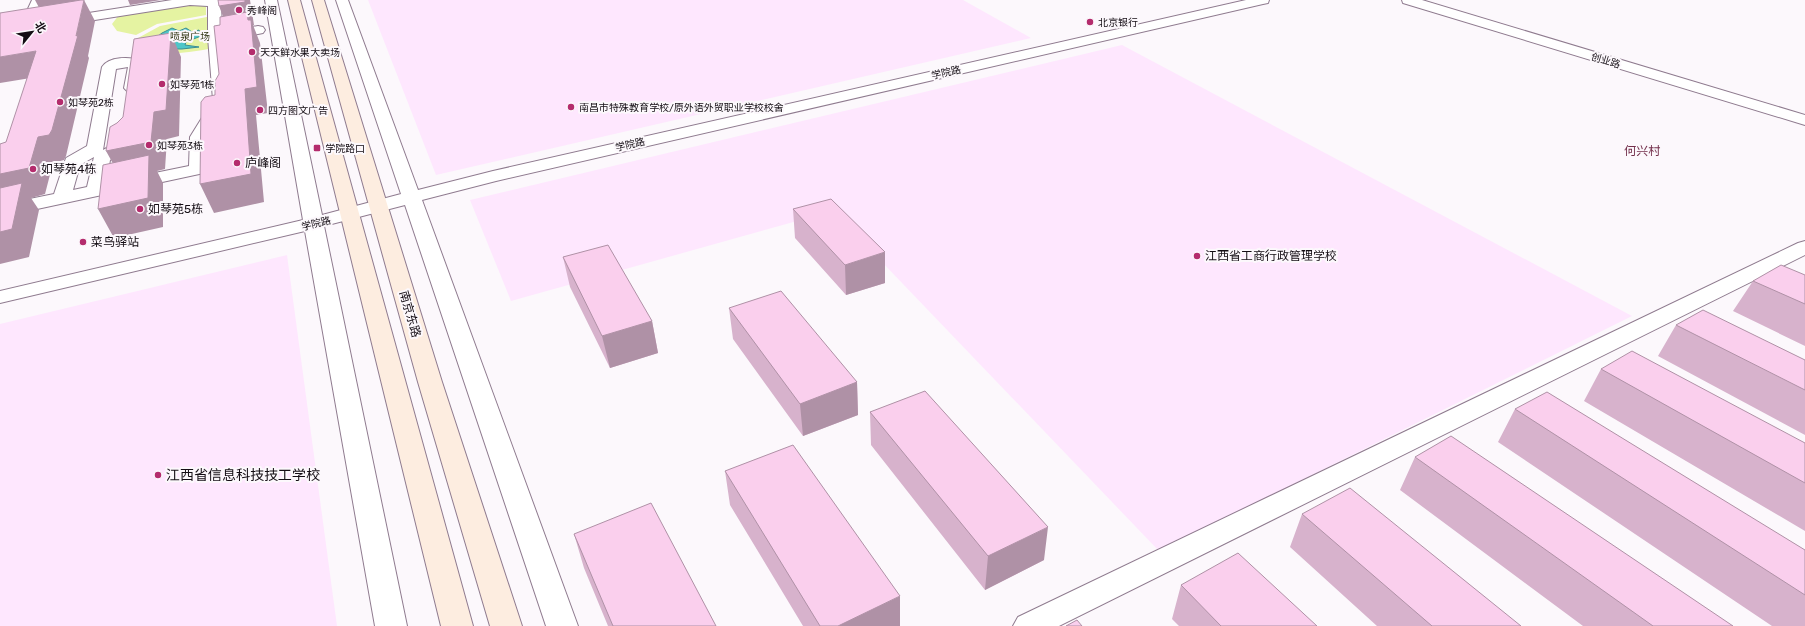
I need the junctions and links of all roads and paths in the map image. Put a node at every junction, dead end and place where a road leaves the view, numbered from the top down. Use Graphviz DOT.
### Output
graph roads {
  1 [pos="38,0"];
  2 [pos="271,0"];
  3 [pos="294,0"];
  4 [pos="318,0"];
  5 [pos="342,0"];
  6 [pos="1263,0"];
  7 [pos="1408,0"];
  8 [pos="190,1"];
  9 [pos="113,7"];
  10 [pos="27,26"];
  11 [pos="13,28"];
  12 [pos="258,30"];
  13 [pos="215,37"];
  14 [pos="1805,120"];
  15 [pos="95,191"];
  16 [pos="62,198"];
  17 [pos="411,198"];
  18 [pos="378,207"];
  19 [pos="0,211"];
  20 [pos="350,214"];
  21 [pos="314,223"];
  22 [pos="1805,247"];
  23 [pos="0,297"];
  24 [pos="391,626"];
  25 [pos="457,626"];
  26 [pos="506,626"];
  27 [pos="562,626"];
  28 [pos="1029,626"];
  1 -- 10 [label="street"];
  2 -- 21 [label="street"];
  3 -- 20 [label="main road"];
  4 -- 18 [label="main road, 南京东路"];
  5 -- 17 [label="street"];
  6 -- 17 [label="street, 学院路"];
  7 -- 14 [label="street, 创业路"];
  8 -- 9 [label="street"];
  8 -- 13 [label="street"];
  9 -- 10 [label="street"];
  10 -- 11 [label="street"];
  12 -- 13 [label="street"];
  13 -- 15 [label="street"];
  15 -- 16 [label="street"];
  15 -- 16 [label="street"];
  16 -- 19 [label="street"];
  17 -- 18 [label="street, 学院路"];
  17 -- 27 [label="street"];
  18 -- 20 [label="street, 学院路"];
  18 -- 26 [label="main road, 南京东路"];
  20 -- 21 [label="street, 学院路"];
  20 -- 25 [label="main road"];
  21 -- 23 [label="street, 学院路"];
  21 -- 24 [label="street"];
  22 -- 28 [label="street"];
}
